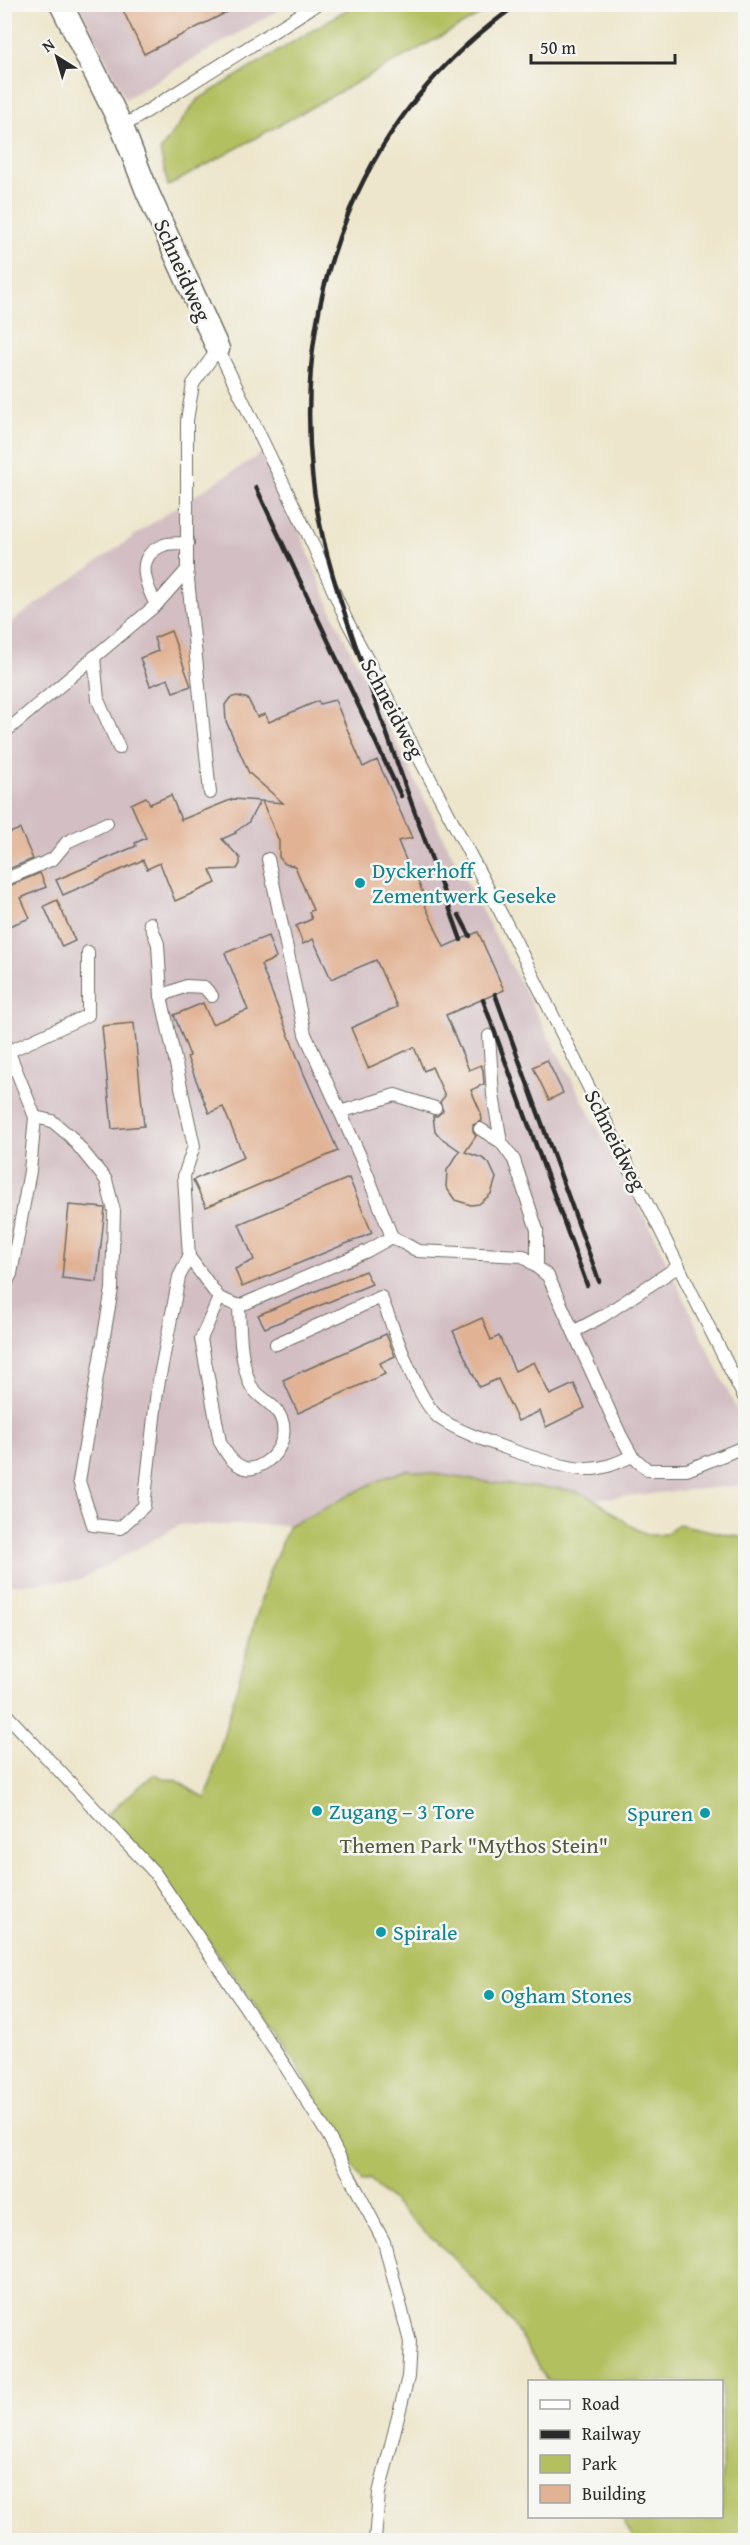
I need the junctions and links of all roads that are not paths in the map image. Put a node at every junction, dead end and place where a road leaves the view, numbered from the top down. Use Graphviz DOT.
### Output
graph roads {
  1 [pos="62,4"];
  2 [pos="316,4"];
  3 [pos="122,127"];
  4 [pos="218,349"];
  5 [pos="188,543"];
  6 [pos="187,570"];
  7 [pos="156,605"];
  8 [pos="94,657"];
  9 [pos="4,732"];
  10 [pos="119,748"];
  11 [pos="210,793"];
  12 [pos="106,823"];
  13 [pos="268,859"];
  14 [pos="4,880"];
  15 [pos="150,923"];
  16 [pos="88,952"];
  17 [pos="161,996"];
  18 [pos="212,996"];
  19 [pos="489,1036"];
  20 [pos="7,1045"];
  21 [pos="435,1108"];
  22 [pos="340,1112"];
  23 [pos="35,1117"];
  24 [pos="480,1129"];
  25 [pos="501,1142"];
  26 [pos="392,1237"];
  27 [pos="189,1257"];
  28 [pos="679,1266"];
  29 [pos="537,1267"];
  30 [pos="4,1287"];
  31 [pos="219,1298"];
  32 [pos="239,1306"];
  33 [pos="575,1331"];
  34 [pos="276,1344"];
  35 [pos="746,1401"];
  36 [pos="746,1446"];
  37 [pos="632,1456"];
  38 [pos="4,1712"];
  39 [pos="375,2541"];
  1 -- 3 [label="street, Schneidweg"];
  2 -- 3 [label="lane"];
  3 -- 4 [label="street, Schneidweg"];
  4 -- 5 [label="lane"];
  4 -- 28 [label="lane, Schneidweg"];
  5 -- 6 [label="lane"];
  5 -- 7 [label="lane"];
  6 -- 7 [label="lane"];
  6 -- 11 [label="lane"];
  7 -- 8 [label="lane"];
  8 -- 9 [label="lane"];
  8 -- 10 [label="lane"];
  12 -- 14 [label="lane"];
  13 -- 22 [label="lane"];
  15 -- 17 [label="lane"];
  16 -- 20 [label="lane"];
  17 -- 18 [label="lane"];
  17 -- 27 [label="lane"];
  19 -- 25 [label="lane"];
  20 -- 23 [label="lane"];
  21 -- 22 [label="lane"];
  22 -- 26 [label="lane"];
  23 -- 27 [label="lane"];
  23 -- 30 [label="lane"];
  24 -- 25 [label="lane"];
  25 -- 29 [label="lane"];
  26 -- 29 [label="lane"];
  26 -- 32 [label="lane"];
  27 -- 31 [label="lane"];
  28 -- 33 [label="lane"];
  28 -- 35 [label="lane, Schneidweg"];
  29 -- 33 [label="lane"];
  31 -- 32 [label="lane"];
  31 -- 32 [label="lane"];
  33 -- 37 [label="lane"];
  34 -- 37 [label="lane"];
  36 -- 37 [label="lane"];
  38 -- 39 [label="lane"];
}
